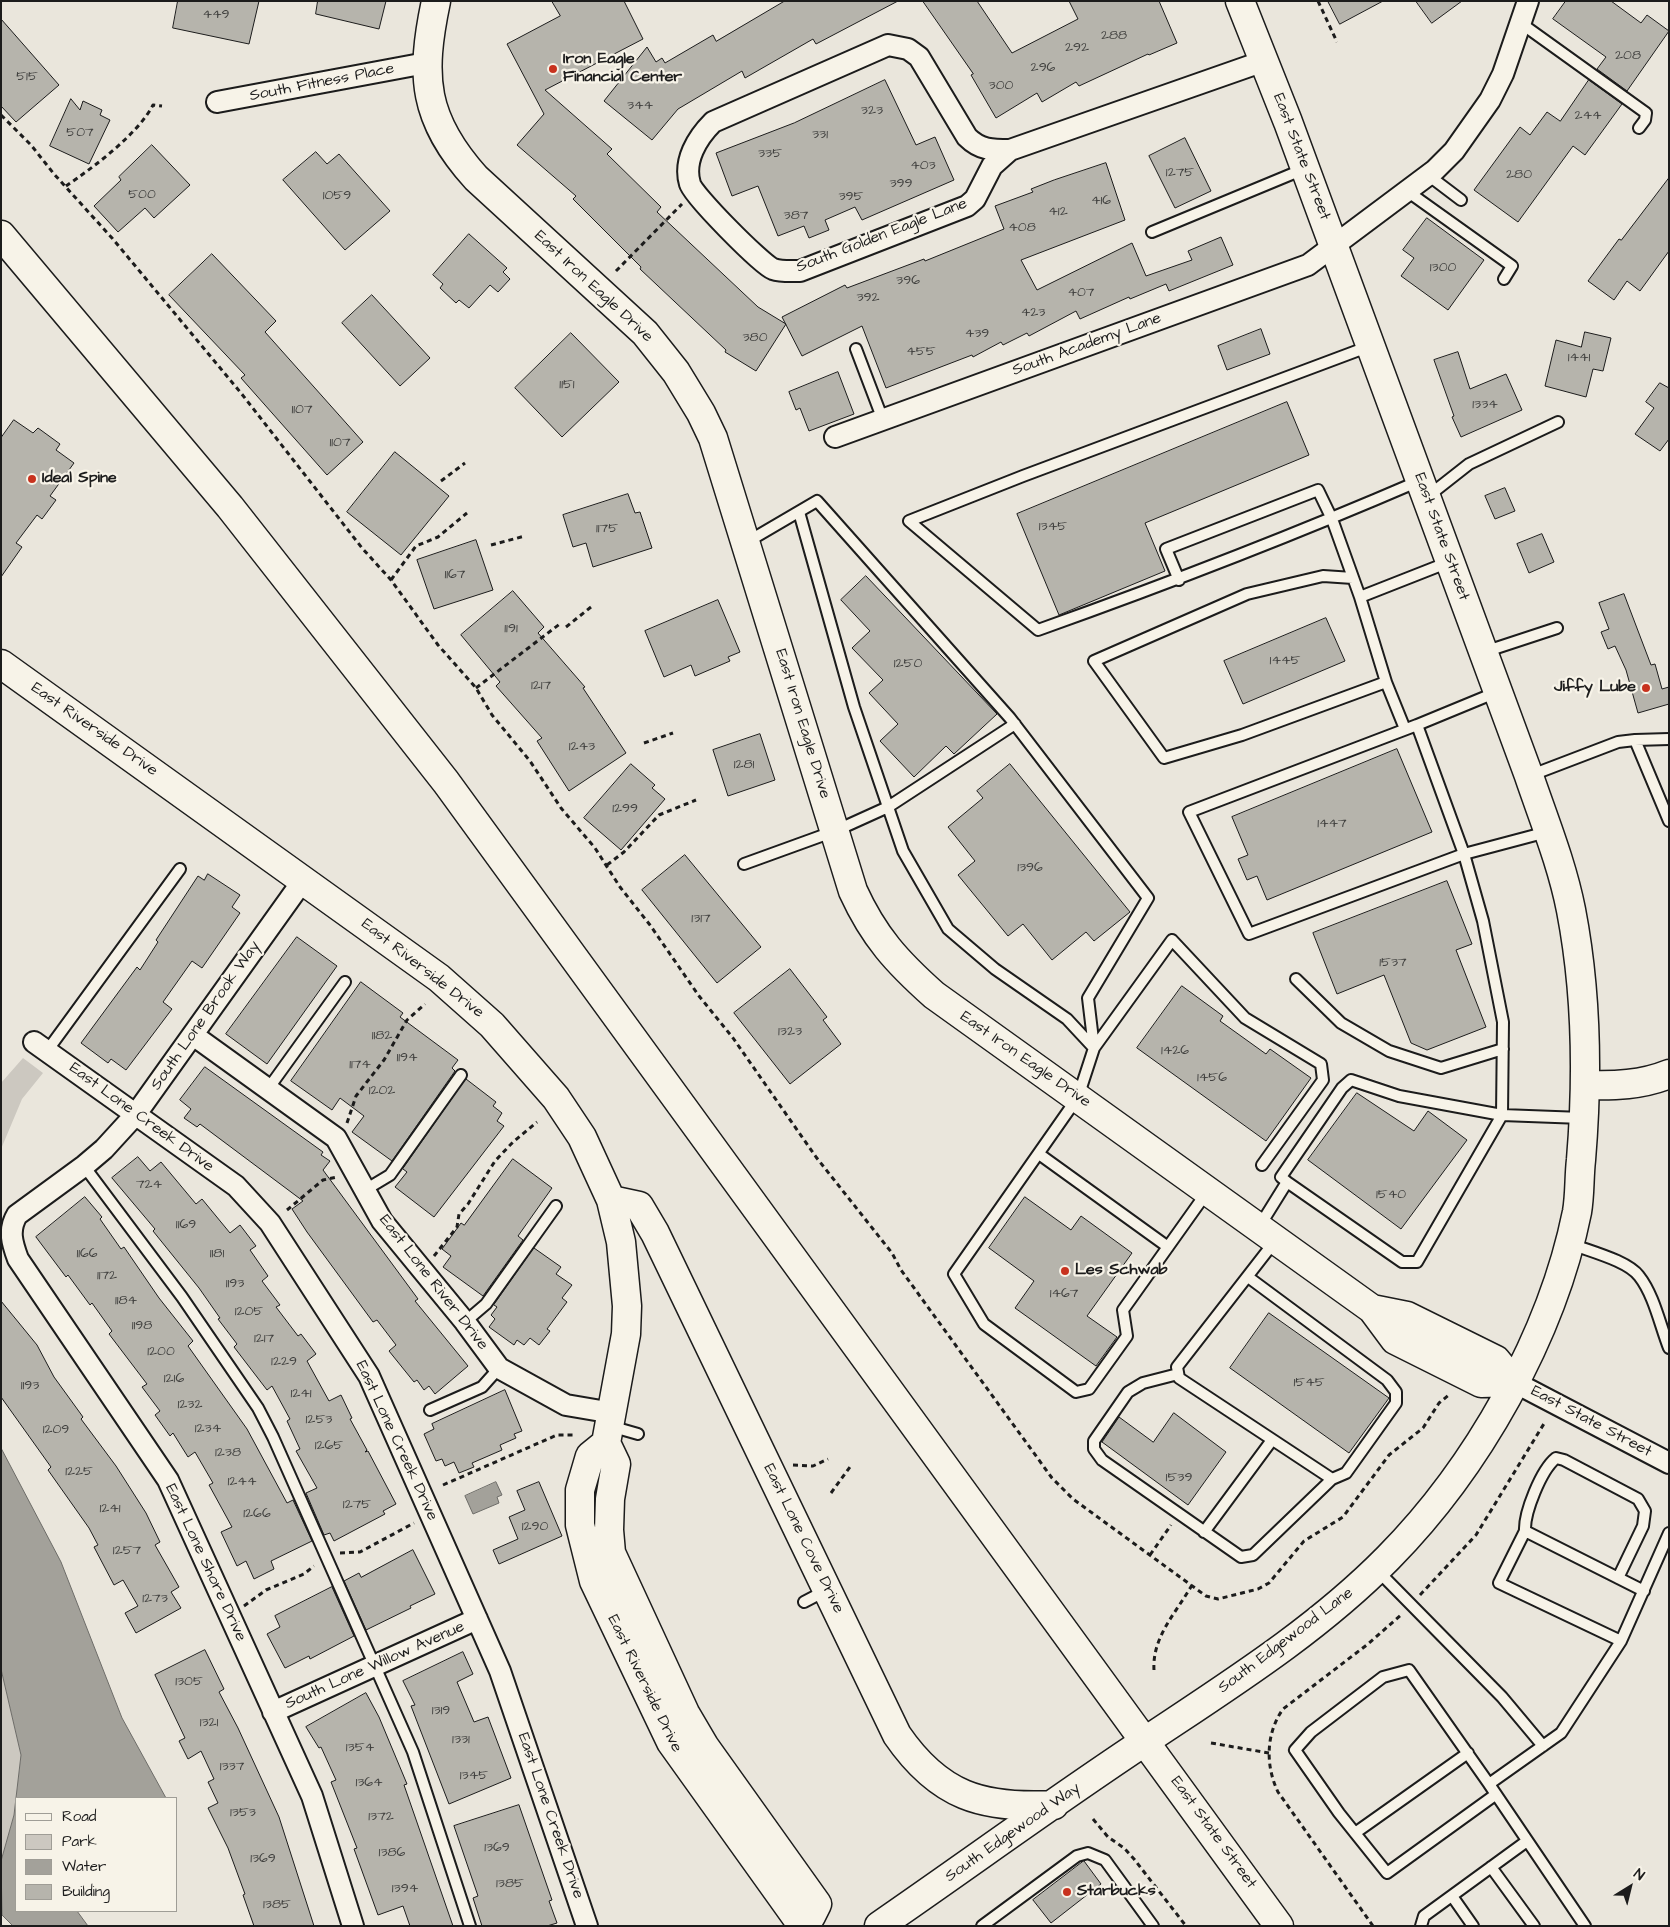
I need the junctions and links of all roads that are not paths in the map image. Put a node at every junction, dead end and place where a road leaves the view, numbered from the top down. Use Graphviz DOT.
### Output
graph roads {
  1 [pos="436,1"];
  2 [pos="1240,1"];
  3 [pos="1528,1"];
  4 [pos="1522,24"];
  5 [pos="1264,61"];
  6 [pos="426,63"];
  7 [pos="217,102"];
  8 [pos="1639,128"];
  9 [pos="1010,150"];
  10 [pos="1306,169"];
  11 [pos="1428,175"];
  12 [pos="1407,191"];
  13 [pos="1461,200"];
  14 [pos="1152,232"];
  15 [pos="1,235"];
  16 [pos="1333,244"];
  17 [pos="1504,279"];
  18 [pos="1371,346"];
  19 [pos="856,349"];
  20 [pos="882,420"];
  21 [pos="1558,422"];
  22 [pos="835,437"];
  23 [pos="1423,489"];
  24 [pos="799,512"];
  25 [pos="1332,519"];
  26 [pos="746,542"];
  27 [pos="1450,562"];
  28 [pos="1354,578"];
  29 [pos="1179,580"];
  30 [pos="1360,597"];
  31 [pos="1557,628"];
  32 [pos="1483,652"];
  33 [pos="1,664"];
  34 [pos="1386,682"];
  35 [pos="1498,692"];
  36 [pos="1015,724"];
  37 [pos="1417,725"];
  38 [pos="1405,729"];
  39 [pos="1669,739"];
  40 [pos="1634,740"];
  41 [pos="1528,776"];
  42 [pos="888,807"];
  43 [pos="1669,821"];
  44 [pos="835,831"];
  45 [pos="1548,832"];
  46 [pos="1464,854"];
  47 [pos="744,864"];
  48 [pos="180,869"];
  49 [pos="304,879"];
  50 [pos="1296,979"];
  51 [pos="345,982"];
  52 [pos="193,1035"];
  53 [pos="41,1047"];
  54 [pos="1094,1048"];
  55 [pos="1503,1049"];
  56 [pos="1669,1074"];
  57 [pos="461,1075"];
  58 [pos="1586,1085"];
  59 [pos="268,1089"];
  60 [pos="1078,1097"];
  61 [pos="136,1114"];
  62 [pos="1502,1115"];
  63 [pos="1585,1118"];
  64 [pos="1038,1154"];
  65 [pos="1262,1165"];
  66 [pos="84,1166"];
  67 [pos="1287,1182"];
  68 [pos="365,1190"];
  69 [pos="1208,1191"];
  70 [pos="611,1200"];
  71 [pos="556,1206"];
  72 [pos="12,1225"];
  73 [pos="1267,1234"];
  74 [pos="1568,1243"];
  75 [pos="1168,1247"];
  76 [pos="1248,1277"];
  77 [pos="465,1322"];
  78 [pos="1669,1348"];
  79 [pos="499,1368"];
  80 [pos="1178,1374"];
  81 [pos="1514,1382"];
  82 [pos="430,1410"];
  83 [pos="610,1427"];
  84 [pos="638,1434"];
  85 [pos="1272,1440"];
  86 [pos="1669,1463"];
  87 [pos="1332,1479"];
  88 [pos="1525,1531"];
  89 [pos="1204,1532"];
  90 [pos="1669,1534"];
  91 [pos="1376,1569"];
  92 [pos="1618,1578"];
  93 [pos="1644,1591"];
  94 [pos="477,1620"];
  95 [pos="1621,1641"];
  96 [pos="375,1666"];
  97 [pos="273,1712"];
  98 [pos="1146,1741"];
  99 [pos="1543,1746"];
  100 [pos="1468,1753"];
  101 [pos="1489,1784"];
  102 [pos="1495,1795"];
  103 [pos="1054,1805"];
  104 [pos="1355,1833"];
  105 [pos="1527,1841"];
  106 [pos="1491,1867"];
  107 [pos="1452,1896"];
  108 [pos="815,1921"];
  109 [pos="353,1926"];
  110 [pos="470,1926"];
  111 [pos="587,1926"];
  112 [pos="879,1926"];
  113 [pos="982,1926"];
  114 [pos="1153,1926"];
  115 [pos="1280,1926"];
  116 [pos="1421,1926"];
  117 [pos="1473,1926"];
  118 [pos="1534,1926"];
  119 [pos="1585,1926"];
  1 -- 6 [label="main road, East Iron Eagle Drive"];
  2 -- 5 [label="main road, East State Street"];
  3 -- 4 [label="street, South Academy Lane"];
  4 -- 8 [label="lane"];
  4 -- 11 [label="street, South Academy Lane"];
  5 -- 9 [label="street, South Golden Eagle Lane"];
  5 -- 10 [label="main road, East State Street"];
  6 -- 7 [label="street, South Fitness Place"];
  6 -- 26 [label="main road, East Iron Eagle Drive"];
  9 -- 9 [label="street, South Golden Eagle Lane"];
  10 -- 14 [label="lane"];
  10 -- 16 [label="main road, East State Street"];
  11 -- 12 [label="street, South Academy Lane"];
  11 -- 13 [label="lane"];
  12 -- 16 [label="street, South Academy Lane"];
  12 -- 17 [label="lane"];
  15 -- 98 [label="main road, East State Street"];
  16 -- 18 [label="main road, East State Street"];
  16 -- 20 [label="street, South Academy Lane"];
  18 -- 23 [label="main road, East State Street"];
  18 -- 29 [label="lane"];
  19 -- 20 [label="lane"];
  20 -- 22 [label="street, South Academy Lane"];
  21 -- 23 [label="lane"];
  23 -- 25 [label="lane"];
  23 -- 27 [label="main road, East State Street"];
  24 -- 26 [label="lane"];
  24 -- 36 [label="lane"];
  24 -- 42 [label="lane"];
  25 -- 28 [label="lane"];
  25 -- 29 [label="lane"];
  25 -- 29 [label="lane"];
  26 -- 44 [label="main road, East Iron Eagle Drive"];
  27 -- 30 [label="lane"];
  27 -- 32 [label="main road, East State Street"];
  28 -- 30 [label="lane"];
  28 -- 34 [label="lane"];
  30 -- 34 [label="lane"];
  31 -- 32 [label="lane"];
  32 -- 35 [label="main road, East State Street"];
  33 -- 49 [label="main road, East Riverside Drive"];
  34 -- 38 [label="lane"];
  35 -- 37 [label="lane"];
  35 -- 41 [label="main road, East State Street"];
  36 -- 42 [label="lane"];
  36 -- 54 [label="lane"];
  37 -- 38 [label="lane"];
  37 -- 46 [label="lane"];
  38 -- 46 [label="lane"];
  39 -- 40 [label="lane"];
  40 -- 41 [label="lane"];
  40 -- 43 [label="lane"];
  41 -- 45 [label="main road, East State Street"];
  42 -- 44 [label="lane"];
  42 -- 54 [label="lane"];
  44 -- 47 [label="lane"];
  44 -- 60 [label="main road, East Iron Eagle Drive"];
  45 -- 46 [label="lane"];
  45 -- 58 [label="main road, East State Street"];
  46 -- 55 [label="lane"];
  48 -- 53 [label="lane"];
  49 -- 52 [label="street, South Lone Brook Way"];
  49 -- 70 [label="main road, East Riverside Drive"];
  50 -- 55 [label="lane"];
  51 -- 59 [label="lane"];
  52 -- 59 [label="street, East Lone River Drive"];
  52 -- 61 [label="street, South Lone Brook Way"];
  53 -- 61 [label="street, East Lone Creek Drive"];
  54 -- 60 [label="lane"];
  54 -- 65 [label="lane"];
  55 -- 62 [label="lane"];
  56 -- 58 [label="main road"];
  57 -- 68 [label="lane"];
  58 -- 63 [label="main road, South Edgewood Lane"];
  59 -- 68 [label="street, East Lone River Drive"];
  60 -- 64 [label="lane"];
  60 -- 69 [label="main road, East Iron Eagle Drive"];
  61 -- 66 [label="street, South Lone Brook Way"];
  61 -- 94 [label="street, East Lone Creek Drive"];
  62 -- 63 [label="lane"];
  62 -- 67 [label="lane"];
  62 -- 67 [label="lane"];
  63 -- 74 [label="main road, South Edgewood Lane"];
  64 -- 75 [label="lane"];
  64 -- 75 [label="lane"];
  66 -- 72 [label="street, South Lone Brook Way"];
  66 -- 96 [label="lane"];
  67 -- 73 [label="lane"];
  68 -- 77 [label="street, East Lone River Drive"];
  69 -- 73 [label="main road, East Iron Eagle Drive"];
  69 -- 75 [label="lane"];
  70 -- 83 [label="main road, East Riverside Drive"];
  70 -- 103 [label="main road, East Lone Cove Drive"];
  71 -- 77 [label="lane"];
  72 -- 97 [label="street, East Lone Shore Drive"];
  73 -- 76 [label="lane"];
  73 -- 81 [label="main road, East Iron Eagle Drive"];
  74 -- 78 [label="lane"];
  74 -- 81 [label="main road, South Edgewood Lane"];
  76 -- 80 [label="lane"];
  76 -- 87 [label="lane"];
  77 -- 79 [label="street, East Lone River Drive"];
  79 -- 82 [label="lane"];
  79 -- 83 [label="street, East Lone River Drive"];
  80 -- 85 [label="lane"];
  80 -- 89 [label="lane"];
  81 -- 86 [label="street, East State Street"];
  81 -- 91 [label="main road, South Edgewood Lane"];
  83 -- 84 [label="lane"];
  83 -- 108 [label="main road, East Riverside Drive"];
  85 -- 87 [label="lane"];
  85 -- 89 [label="lane"];
  87 -- 89 [label="lane"];
  88 -- 92 [label="lane"];
  88 -- 92 [label="lane"];
  88 -- 95 [label="lane"];
  90 -- 93 [label="lane"];
  91 -- 98 [label="main road, South Edgewood Lane"];
  91 -- 99 [label="lane"];
  92 -- 93 [label="lane"];
  93 -- 95 [label="lane"];
  94 -- 96 [label="street, South Lone Willow Avenue"];
  94 -- 111 [label="street, East Lone Creek Drive"];
  95 -- 99 [label="lane"];
  96 -- 97 [label="street, South Lone Willow Avenue"];
  96 -- 110 [label="lane"];
  97 -- 109 [label="street, East Lone Shore Drive"];
  98 -- 103 [label="main road, South Edgewood Way"];
  98 -- 115 [label="main road, East State Street"];
  99 -- 101 [label="lane"];
  100 -- 101 [label="lane"];
  100 -- 104 [label="lane"];
  100 -- 104 [label="lane"];
  101 -- 102 [label="lane"];
  102 -- 104 [label="lane"];
  102 -- 105 [label="lane"];
  103 -- 112 [label="main road, South Edgewood Way"];
  105 -- 106 [label="lane"];
  105 -- 119 [label="lane"];
  106 -- 107 [label="lane"];
  106 -- 118 [label="lane"];
  107 -- 116 [label="lane"];
  107 -- 117 [label="lane"];
  113 -- 114 [label="lane"];
}
